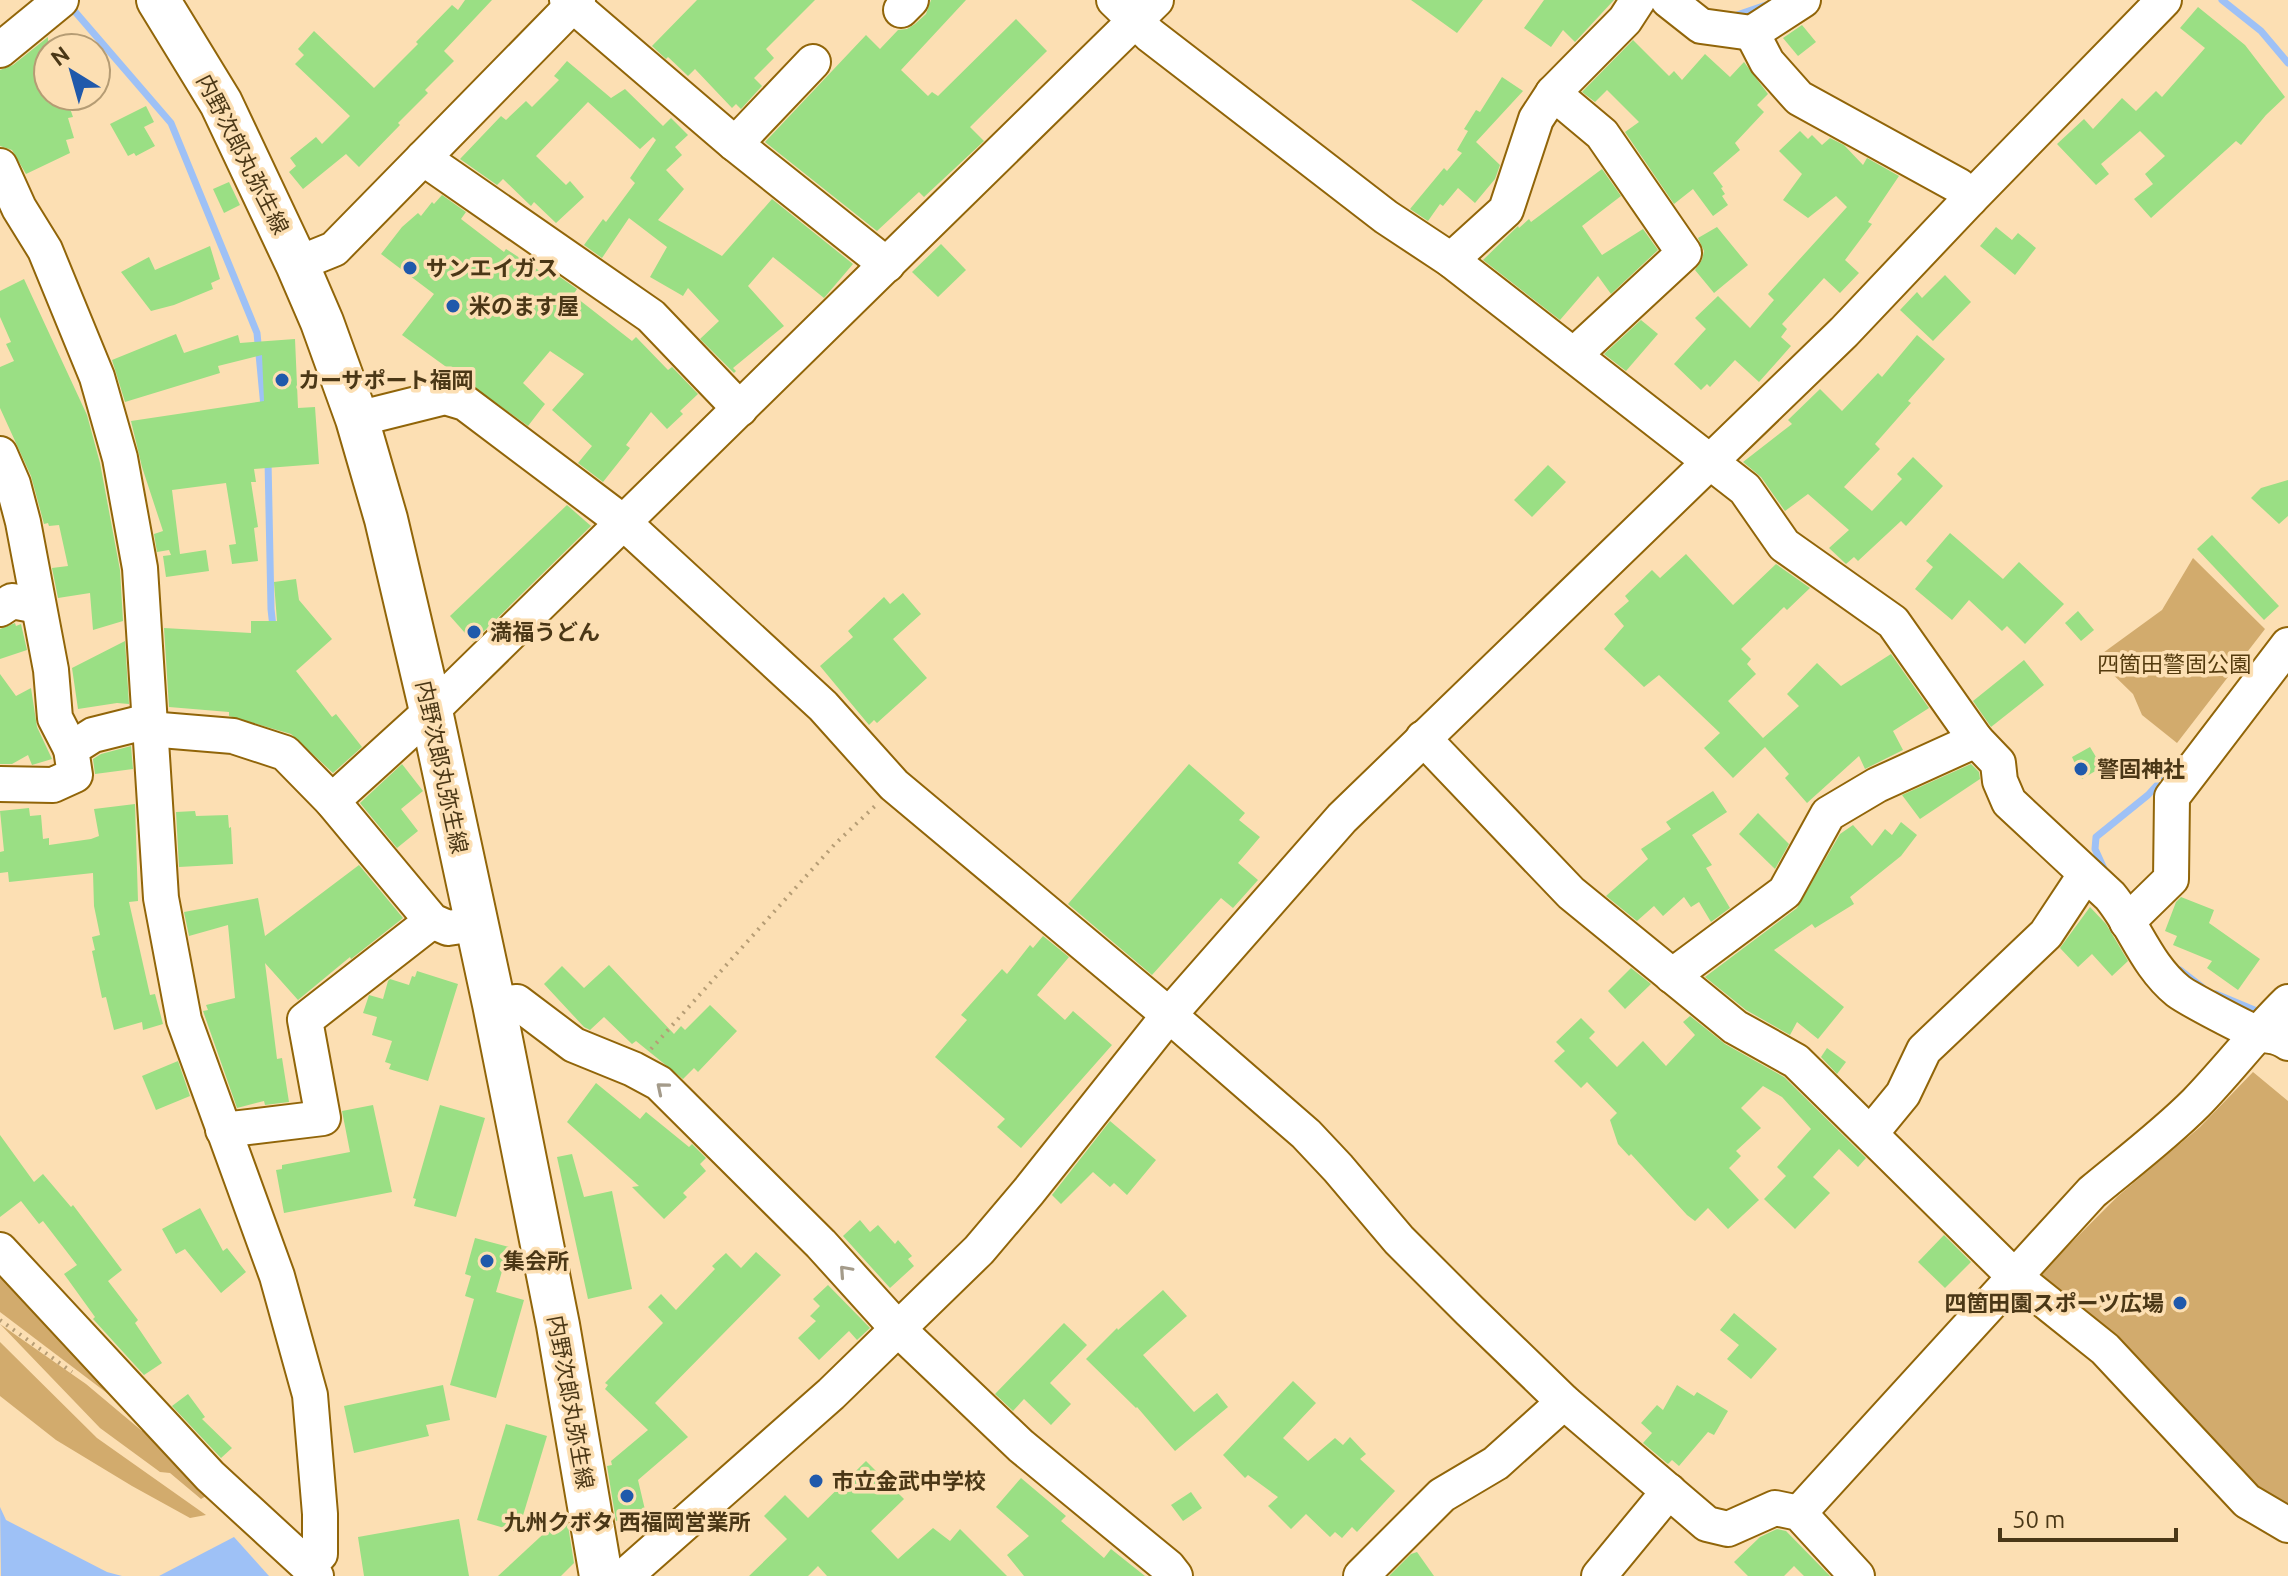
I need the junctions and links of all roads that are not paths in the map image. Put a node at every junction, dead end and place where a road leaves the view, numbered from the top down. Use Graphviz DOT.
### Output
graph roads {
  1 [pos="61,0"];
  2 [pos="158,0"];
  3 [pos="1638,0"];
  4 [pos="1668,0"];
  5 [pos="1803,0"];
  6 [pos="573,2"];
  7 [pos="2158,2"];
  8 [pos="1135,7"];
  9 [pos="1752,33"];
  10 [pos="0,50"];
  11 [pos="813,62"];
  12 [pos="1553,93"];
  13 [pos="735,144"];
  14 [pos="423,158"];
  15 [pos="0,166"];
  16 [pos="1970,199"];
  17 [pos="1451,260"];
  18 [pos="297,264"];
  19 [pos="887,265"];
  20 [pos="1575,354"];
  21 [pos="740,409"];
  22 [pos="357,419"];
  23 [pos="0,454"];
  24 [pos="1709,462"];
  25 [pos="623,522"];
  26 [pos="38,606"];
  27 [pos="0,609"];
  28 [pos="2288,645"];
  29 [pos="431,711"];
  30 [pos="149,725"];
  31 [pos="1423,738"];
  32 [pos="1976,740"];
  33 [pos="71,749"];
  34 [pos="0,784"];
  35 [pos="332,801"];
  36 [pos="2085,875"];
  37 [pos="432,921"];
  38 [pos="2127,922"];
  39 [pos="475,924"];
  40 [pos="1672,976"];
  41 [pos="494,1004"];
  42 [pos="1169,1015"];
  43 [pos="2276,1022"];
  44 [pos="223,1130"];
  45 [pos="1871,1133"];
  46 [pos="0,1250"];
  47 [pos="2015,1277"];
  48 [pos="898,1329"];
  49 [pos="1564,1402"];
  50 [pos="1669,1491"];
  51 [pos="1799,1513"];
  52 [pos="2288,1525"];
  53 [pos="312,1571"];
  54 [pos="601,1576"];
  55 [pos="625,1576"];
  56 [pos="1175,1576"];
  57 [pos="1361,1576"];
  58 [pos="1599,1576"];
  59 [pos="1857,1576"];
  1 -- 10 [label="street"];
  2 -- 18 [label="main road, 内野次郎丸弥生線"];
  3 -- 12 [label="street"];
  4 -- 9 [label="street"];
  5 -- 9 [label="street"];
  6 -- 13 [label="street"];
  6 -- 14 [label="street"];
  7 -- 16 [label="street"];
  8 -- 17 [label="street"];
  8 -- 19 [label="street"];
  9 -- 16 [label="street"];
  11 -- 13 [label="street"];
  12 -- 17 [label="street"];
  12 -- 20 [label="street"];
  13 -- 19 [label="street"];
  14 -- 18 [label="street"];
  14 -- 21 [label="street"];
  15 -- 30 [label="street"];
  16 -- 24 [label="street"];
  17 -- 20 [label="street"];
  18 -- 22 [label="main road, 内野次郎丸弥生線"];
  19 -- 21 [label="street"];
  20 -- 24 [label="street"];
  21 -- 25 [label="street"];
  22 -- 25 [label="street"];
  22 -- 29 [label="main road, 内野次郎丸弥生線"];
  23 -- 26 [label="street"];
  24 -- 31 [label="street"];
  24 -- 32 [label="street"];
  25 -- 29 [label="street"];
  25 -- 42 [label="street"];
  26 -- 27 [label="street"];
  26 -- 33 [label="street"];
  28 -- 38 [label="street"];
  29 -- 35 [label="street"];
  29 -- 39 [label="main road, 内野次郎丸弥生線"];
  30 -- 33 [label="street"];
  30 -- 35 [label="street"];
  30 -- 44 [label="street"];
  31 -- 40 [label="street"];
  31 -- 42 [label="street"];
  32 -- 36 [label="street"];
  32 -- 40 [label="street"];
  33 -- 34 [label="street"];
  35 -- 37 [label="street"];
  36 -- 38 [label="street"];
  36 -- 45 [label="street"];
  37 -- 39 [label="street"];
  37 -- 44 [label="street"];
  38 -- 43 [label="street"];
  39 -- 41 [label="main road, 内野次郎丸弥生線"];
  40 -- 45 [label="street"];
  48 -- 41 [label="street, one-way"];
  41 -- 54 [label="main road, 内野次郎丸弥生線"];
  42 -- 48 [label="street"];
  42 -- 49 [label="street"];
  43 -- 47 [label="street"];
  44 -- 53 [label="street"];
  45 -- 47 [label="street"];
  46 -- 53 [label="street"];
  47 -- 51 [label="street"];
  47 -- 52 [label="street"];
  48 -- 55 [label="street"];
  48 -- 56 [label="street"];
  49 -- 50 [label="street"];
  49 -- 57 [label="street"];
  50 -- 51 [label="street"];
  50 -- 58 [label="street"];
  51 -- 59 [label="street"];
}
